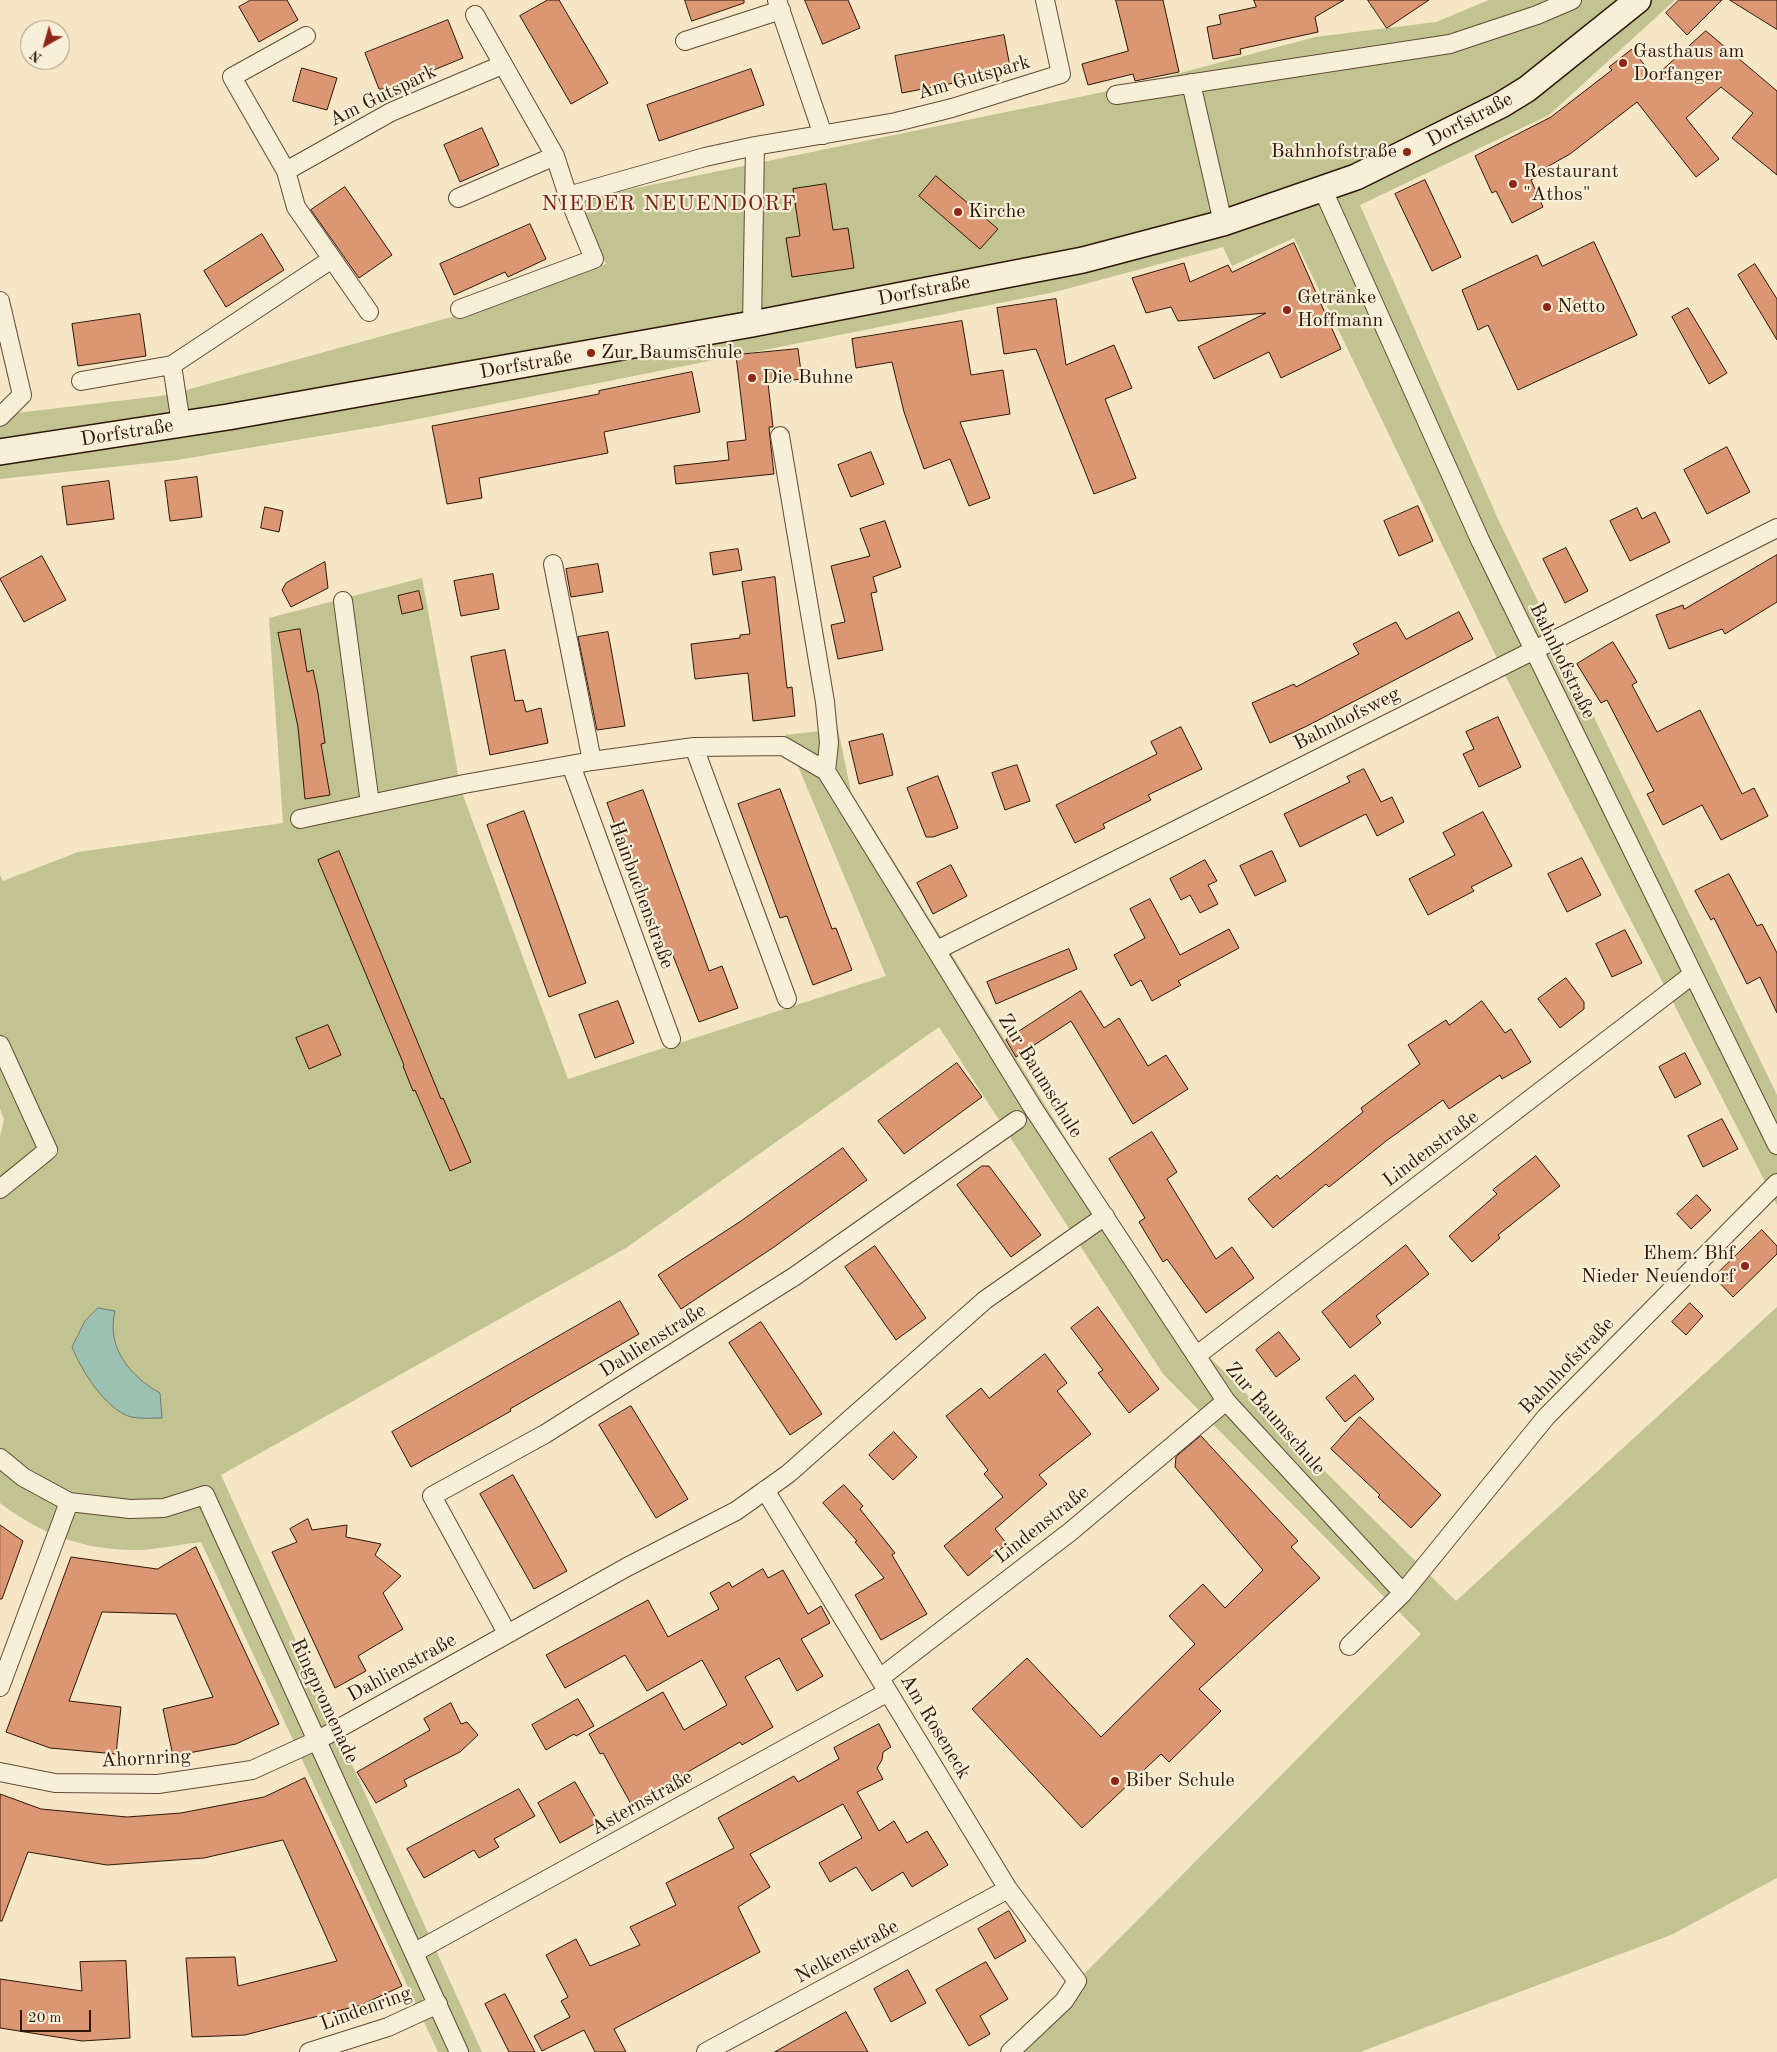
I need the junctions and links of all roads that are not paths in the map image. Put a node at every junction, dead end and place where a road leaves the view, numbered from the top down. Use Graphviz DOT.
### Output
graph roads {
  1 [pos="1045,0"];
  2 [pos="1572,0"];
  3 [pos="1638,0"];
  4 [pos="779,5"];
  5 [pos="475,16"];
  6 [pos="306,36"];
  7 [pos="685,41"];
  8 [pos="502,65"];
  9 [pos="1191,83"];
  10 [pos="1116,95"];
  11 [pos="823,135"];
  12 [pos="755,146"];
  13 [pos="555,156"];
  14 [pos="286,171"];
  15 [pos="1323,190"];
  16 [pos="568,196"];
  17 [pos="458,198"];
  18 [pos="1224,223"];
  19 [pos="332,259"];
  20 [pos="0,301"];
  21 [pos="460,309"];
  22 [pos="369,312"];
  23 [pos="752,324"];
  24 [pos="172,365"];
  25 [pos="81,381"];
  26 [pos="0,416"];
  27 [pos="181,424"];
  28 [pos="780,436"];
  29 [pos="0,450"];
  30 [pos="1777,528"];
  31 [pos="553,564"];
  32 [pos="343,601"];
  33 [pos="1533,651"];
  34 [pos="694,747"];
  35 [pos="592,761"];
  36 [pos="571,765"];
  37 [pos="826,771"];
  38 [pos="370,804"];
  39 [pos="300,819"];
  40 [pos="937,950"];
  41 [pos="1692,975"];
  42 [pos="788,999"];
  43 [pos="672,1039"];
  44 [pos="0,1045"];
  45 [pos="1017,1120"];
  46 [pos="1777,1145"];
  47 [pos="1777,1183"];
  48 [pos="0,1189"];
  49 [pos="1105,1216"];
  50 [pos="1196,1356"];
  51 [pos="1226,1401"];
  52 [pos="0,1458"];
  53 [pos="765,1490"];
  54 [pos="69,1502"];
  55 [pos="1403,1593"];
  56 [pos="507,1633"];
  57 [pos="1348,1646"];
  58 [pos="884,1685"];
  59 [pos="0,1687"];
  60 [pos="318,1740"];
  61 [pos="0,1772"];
  62 [pos="1008,1888"];
  63 [pos="415,1952"];
  64 [pos="438,2004"];
  65 [pos="308,2052"];
  66 [pos="459,2052"];
  67 [pos="706,2052"];
  68 [pos="1010,2052"];
  1 -- 11 [label="street, Am Gutspark"];
  2 -- 9 [label="street"];
  3 -- 15 [label="main road, Dorfstraße"];
  4 -- 7 [label="street"];
  4 -- 11 [label="street"];
  5 -- 8 [label="street"];
  6 -- 14 [label="street"];
  8 -- 13 [label="street"];
  8 -- 14 [label="street, Am Gutspark"];
  9 -- 10 [label="street"];
  9 -- 18 [label="street"];
  11 -- 12 [label="street, Am Gutspark"];
  12 -- 16 [label="street, Am Gutspark"];
  12 -- 23 [label="street"];
  13 -- 16 [label="street"];
  13 -- 17 [label="street"];
  14 -- 19 [label="street"];
  15 -- 18 [label="main road, Dorfstraße"];
  15 -- 33 [label="street, Bahnhofstraße"];
  16 -- 21 [label="street"];
  18 -- 23 [label="main road, Dorfstraße"];
  19 -- 22 [label="street"];
  19 -- 24 [label="street"];
  20 -- 26 [label="street"];
  23 -- 27 [label="main road, Dorfstraße"];
  24 -- 25 [label="street"];
  24 -- 27 [label="street"];
  27 -- 29 [label="main road, Dorfstraße"];
  28 -- 37 [label="street"];
  30 -- 33 [label="street, Bahnhofsweg"];
  31 -- 35 [label="street"];
  32 -- 38 [label="street"];
  33 -- 40 [label="street, Bahnhofsweg"];
  33 -- 41 [label="street, Bahnhofstraße"];
  34 -- 35 [label="street"];
  34 -- 37 [label="street"];
  34 -- 42 [label="street"];
  35 -- 36 [label="street"];
  36 -- 38 [label="street"];
  36 -- 43 [label="street, Hainbuchenstraße"];
  37 -- 40 [label="street, Zur Baumschule"];
  38 -- 39 [label="street"];
  40 -- 49 [label="street, Zur Baumschule"];
  41 -- 46 [label="street, Bahnhofstraße"];
  41 -- 50 [label="street, Lindenstraße"];
  44 -- 48 [label="street"];
  45 -- 56 [label="street, Dahlienstraße"];
  47 -- 55 [label="street, Bahnhofstraße"];
  49 -- 50 [label="street, Zur Baumschule"];
  49 -- 53 [label="street, Dahlienstraße"];
  50 -- 51 [label="street, Zur Baumschule"];
  51 -- 55 [label="street, Zur Baumschule"];
  51 -- 58 [label="street, Lindenstraße"];
  52 -- 54 [label="street, Ringpromenade"];
  53 -- 56 [label="street, Dahlienstraße"];
  53 -- 58 [label="street, Am Roseneck"];
  54 -- 59 [label="street"];
  54 -- 60 [label="street, Ringpromenade"];
  55 -- 57 [label="street"];
  56 -- 60 [label="street, Dahlienstraße"];
  58 -- 62 [label="street, Am Roseneck"];
  58 -- 63 [label="street, Asternstraße"];
  60 -- 61 [label="street, Ahornring"];
  60 -- 63 [label="street, Ringpromenade"];
  62 -- 67 [label="street, Nelkenstraße"];
  62 -- 68 [label="street, Am Roseneck"];
  63 -- 64 [label="street, Ringpromenade"];
  64 -- 65 [label="street, Lindenring"];
  64 -- 66 [label="street, Ringpromenade"];
}
